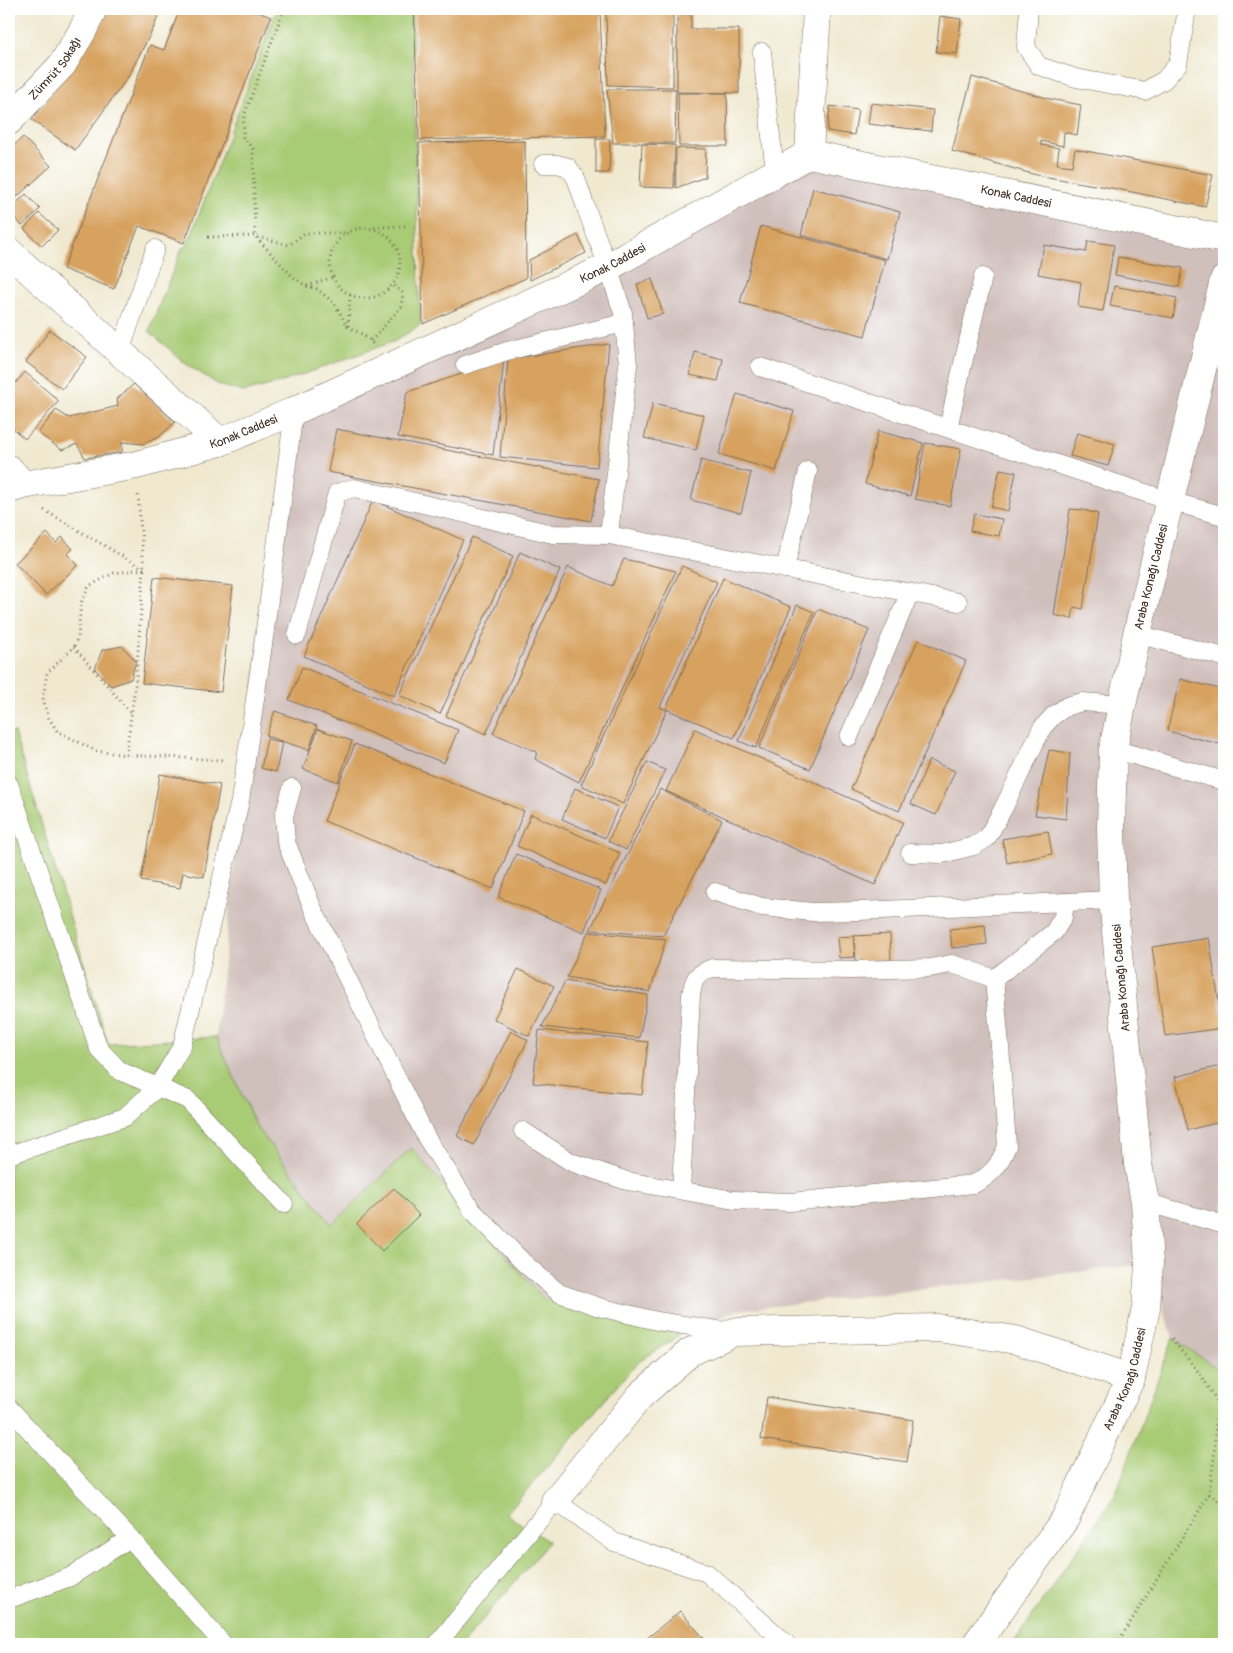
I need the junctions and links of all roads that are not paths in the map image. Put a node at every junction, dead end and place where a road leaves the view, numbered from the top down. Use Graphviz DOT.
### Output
graph roads {
  1 [pos="92,9"];
  2 [pos="817,9"];
  3 [pos="1029,9"];
  4 [pos="1187,9"];
  5 [pos="762,52"];
  6 [pos="9,121"];
  7 [pos="809,154"];
  8 [pos="543,164"];
  9 [pos="775,173"];
  10 [pos="1224,239"];
  11 [pos="155,249"];
  12 [pos="9,252"];
  13 [pos="608,267"];
  14 [pos="982,277"];
  15 [pos="1224,280"];
  16 [pos="1221,307"];
  17 [pos="624,322"];
  18 [pos="120,352"];
  19 [pos="465,365"];
  20 [pos="760,367"];
  21 [pos="294,412"];
  22 [pos="948,428"];
  23 [pos="220,442"];
  24 [pos="808,471"];
  25 [pos="13,481"];
  26 [pos="1170,500"];
  27 [pos="1224,516"];
  28 [pos="609,535"];
  29 [pos="784,569"];
  30 [pos="910,592"];
  31 [pos="958,602"];
  32 [pos="1137,634"];
  33 [pos="297,635"];
  34 [pos="1224,657"];
  35 [pos="1122,705"];
  36 [pos="849,737"];
  37 [pos="1113,749"];
  38 [pos="1224,781"];
  39 [pos="9,784"];
  40 [pos="292,788"];
  41 [pos="910,853"];
  42 [pos="715,892"];
  43 [pos="1114,900"];
  44 [pos="1065,902"];
  45 [pos="994,979"];
  46 [pos="156,1088"];
  47 [pos="523,1131"];
  48 [pos="9,1155"];
  49 [pos="681,1190"];
  50 [pos="1145,1202"];
  51 [pos="284,1204"];
  52 [pos="1222,1228"];
  53 [pos="734,1332"];
  54 [pos="1131,1378"];
  55 [pos="9,1408"];
  56 [pos="555,1500"];
  57 [pos="130,1538"];
  58 [pos="9,1599"];
  59 [pos="223,1644"];
  60 [pos="437,1644"];
  61 [pos="787,1644"];
  62 [pos="976,1644"];
  1 -- 6 [label="street, Zümrüt Sokağı"];
  2 -- 7 [label="street"];
  3 -- 4 [label="lane"];
  5 -- 9 [label="lane"];
  7 -- 9 [label="street, Konak Caddesi"];
  7 -- 10 [label="street, Konak Caddesi"];
  8 -- 13 [label="lane"];
  9 -- 13 [label="street, Konak Caddesi"];
  11 -- 18 [label="lane"];
  12 -- 18 [label="street"];
  13 -- 17 [label="lane"];
  13 -- 21 [label="street, Konak Caddesi"];
  14 -- 22 [label="lane"];
  15 -- 16 [label="street, Araba Konağı Caddesi"];
  16 -- 26 [label="street, Araba Konağı Caddesi"];
  17 -- 19 [label="lane"];
  17 -- 28 [label="lane"];
  18 -- 23 [label="street"];
  20 -- 22 [label="lane"];
  21 -- 23 [label="street, Konak Caddesi"];
  21 -- 46 [label="lane"];
  22 -- 26 [label="lane"];
  23 -- 25 [label="street, Konak Caddesi"];
  24 -- 29 [label="lane"];
  26 -- 27 [label="lane"];
  26 -- 32 [label="street, Araba Konağı Caddesi"];
  28 -- 29 [label="lane"];
  28 -- 33 [label="lane"];
  29 -- 30 [label="lane"];
  30 -- 31 [label="lane"];
  30 -- 36 [label="lane"];
  32 -- 34 [label="lane"];
  32 -- 35 [label="street, Araba Konağı Caddesi"];
  35 -- 37 [label="street, Araba Konağı Caddesi"];
  35 -- 41 [label="lane"];
  37 -- 38 [label="lane"];
  37 -- 43 [label="street, Araba Konağı Caddesi"];
  39 -- 46 [label="lane"];
  40 -- 53 [label="lane"];
  42 -- 44 [label="lane"];
  43 -- 44 [label="lane"];
  43 -- 50 [label="street, Araba Konağı Caddesi"];
  44 -- 45 [label="lane"];
  45 -- 49 [label="lane"];
  45 -- 49 [label="lane"];
  46 -- 48 [label="lane"];
  46 -- 51 [label="lane"];
  47 -- 49 [label="lane"];
  50 -- 52 [label="lane"];
  50 -- 54 [label="street, Araba Konağı Caddesi"];
  53 -- 54 [label="street"];
  53 -- 56 [label="street"];
  54 -- 62 [label="street, Araba Konağı Caddesi"];
  55 -- 57 [label="lane"];
  56 -- 60 [label="lane"];
  56 -- 61 [label="lane"];
  57 -- 58 [label="lane"];
  57 -- 59 [label="lane"];
}
